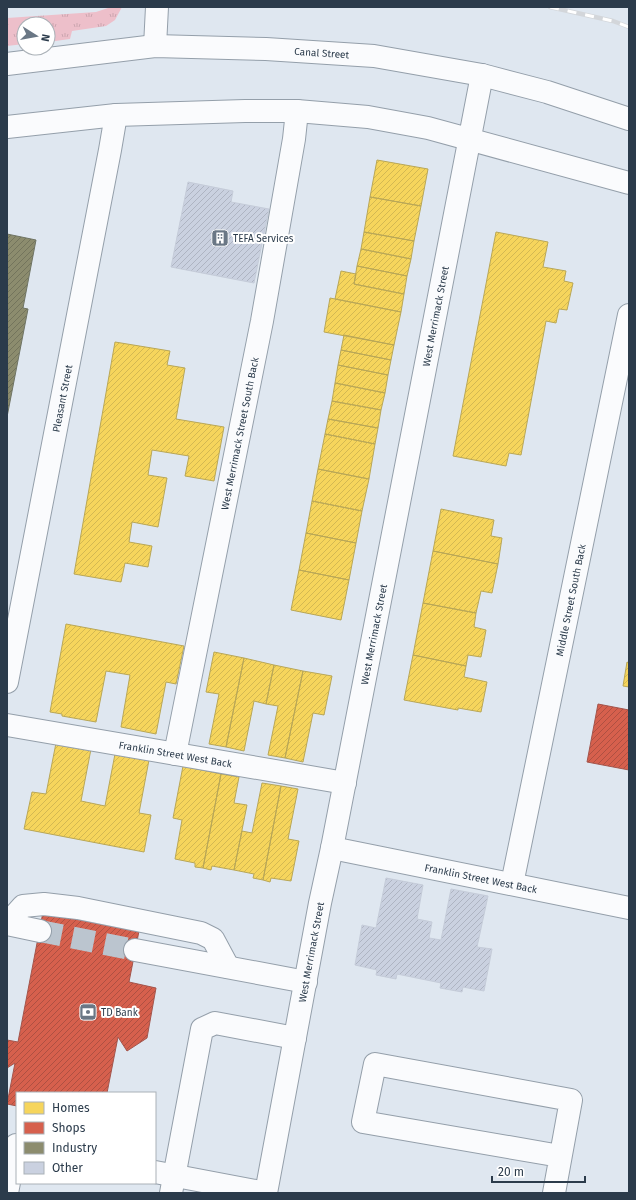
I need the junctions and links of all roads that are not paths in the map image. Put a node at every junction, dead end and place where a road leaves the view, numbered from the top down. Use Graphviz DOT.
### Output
graph roads {
  1 [pos="157,7"];
  2 [pos="155,46"];
  3 [pos="7,64"];
  4 [pos="482,75"];
  5 [pos="297,111"];
  6 [pos="116,115"];
  7 [pos="629,119"];
  8 [pos="7,127"];
  9 [pos="469,139"];
  10 [pos="629,183"];
  11 [pos="629,315"];
  12 [pos="11,637"];
  13 [pos="7,682"];
  14 [pos="7,725"];
  15 [pos="175,754"];
  16 [pos="345,784"];
  17 [pos="332,848"];
  18 [pos="512,884"];
  19 [pos="629,908"];
  20 [pos="7,924"];
  21 [pos="40,931"];
  22 [pos="135,950"];
  23 [pos="228,967"];
  24 [pos="306,982"];
  25 [pos="295,1038"];
  26 [pos="13,1145"];
  27 [pos="560,1156"];
  28 [pos="167,1180"];
  29 [pos="7,1193"];
  30 [pos="266,1193"];
  31 [pos="554,1193"];
  1 -- 2 [label="street"];
  2 -- 3 [label="street, Canal Street"];
  2 -- 4 [label="street, Canal Street"];
  4 -- 7 [label="street, Canal Street"];
  4 -- 9 [label="street, West Merrimack Street"];
  5 -- 6 [label="street"];
  5 -- 9 [label="street"];
  5 -- 15 [label="street, West Merrimack Street South Back"];
  6 -- 8 [label="street"];
  6 -- 12 [label="street, Pleasant Street"];
  9 -- 10 [label="street"];
  9 -- 16 [label="street, West Merrimack Street"];
  11 -- 18 [label="street, Middle Street South Back"];
  12 -- 13 [label="street, Pleasant Street"];
  14 -- 15 [label="street, Franklin Street West Back"];
  15 -- 16 [label="street, Franklin Street West Back"];
  16 -- 17 [label="street, West Merrimack Street"];
  17 -- 18 [label="street, Franklin Street West Back"];
  17 -- 24 [label="street, West Merrimack Street"];
  18 -- 19 [label="street, Franklin Street West Back"];
  20 -- 21 [label="street"];
  20 -- 23 [label="street"];
  22 -- 23 [label="street"];
  23 -- 24 [label="street"];
  24 -- 25 [label="street, West Merrimack Street"];
  25 -- 28 [label="street"];
  25 -- 30 [label="street, West Merrimack Street"];
  26 -- 29 [label="street"];
  27 -- 27 [label="street"];
  27 -- 31 [label="street"];
  28 -- 30 [label="street"];
}
